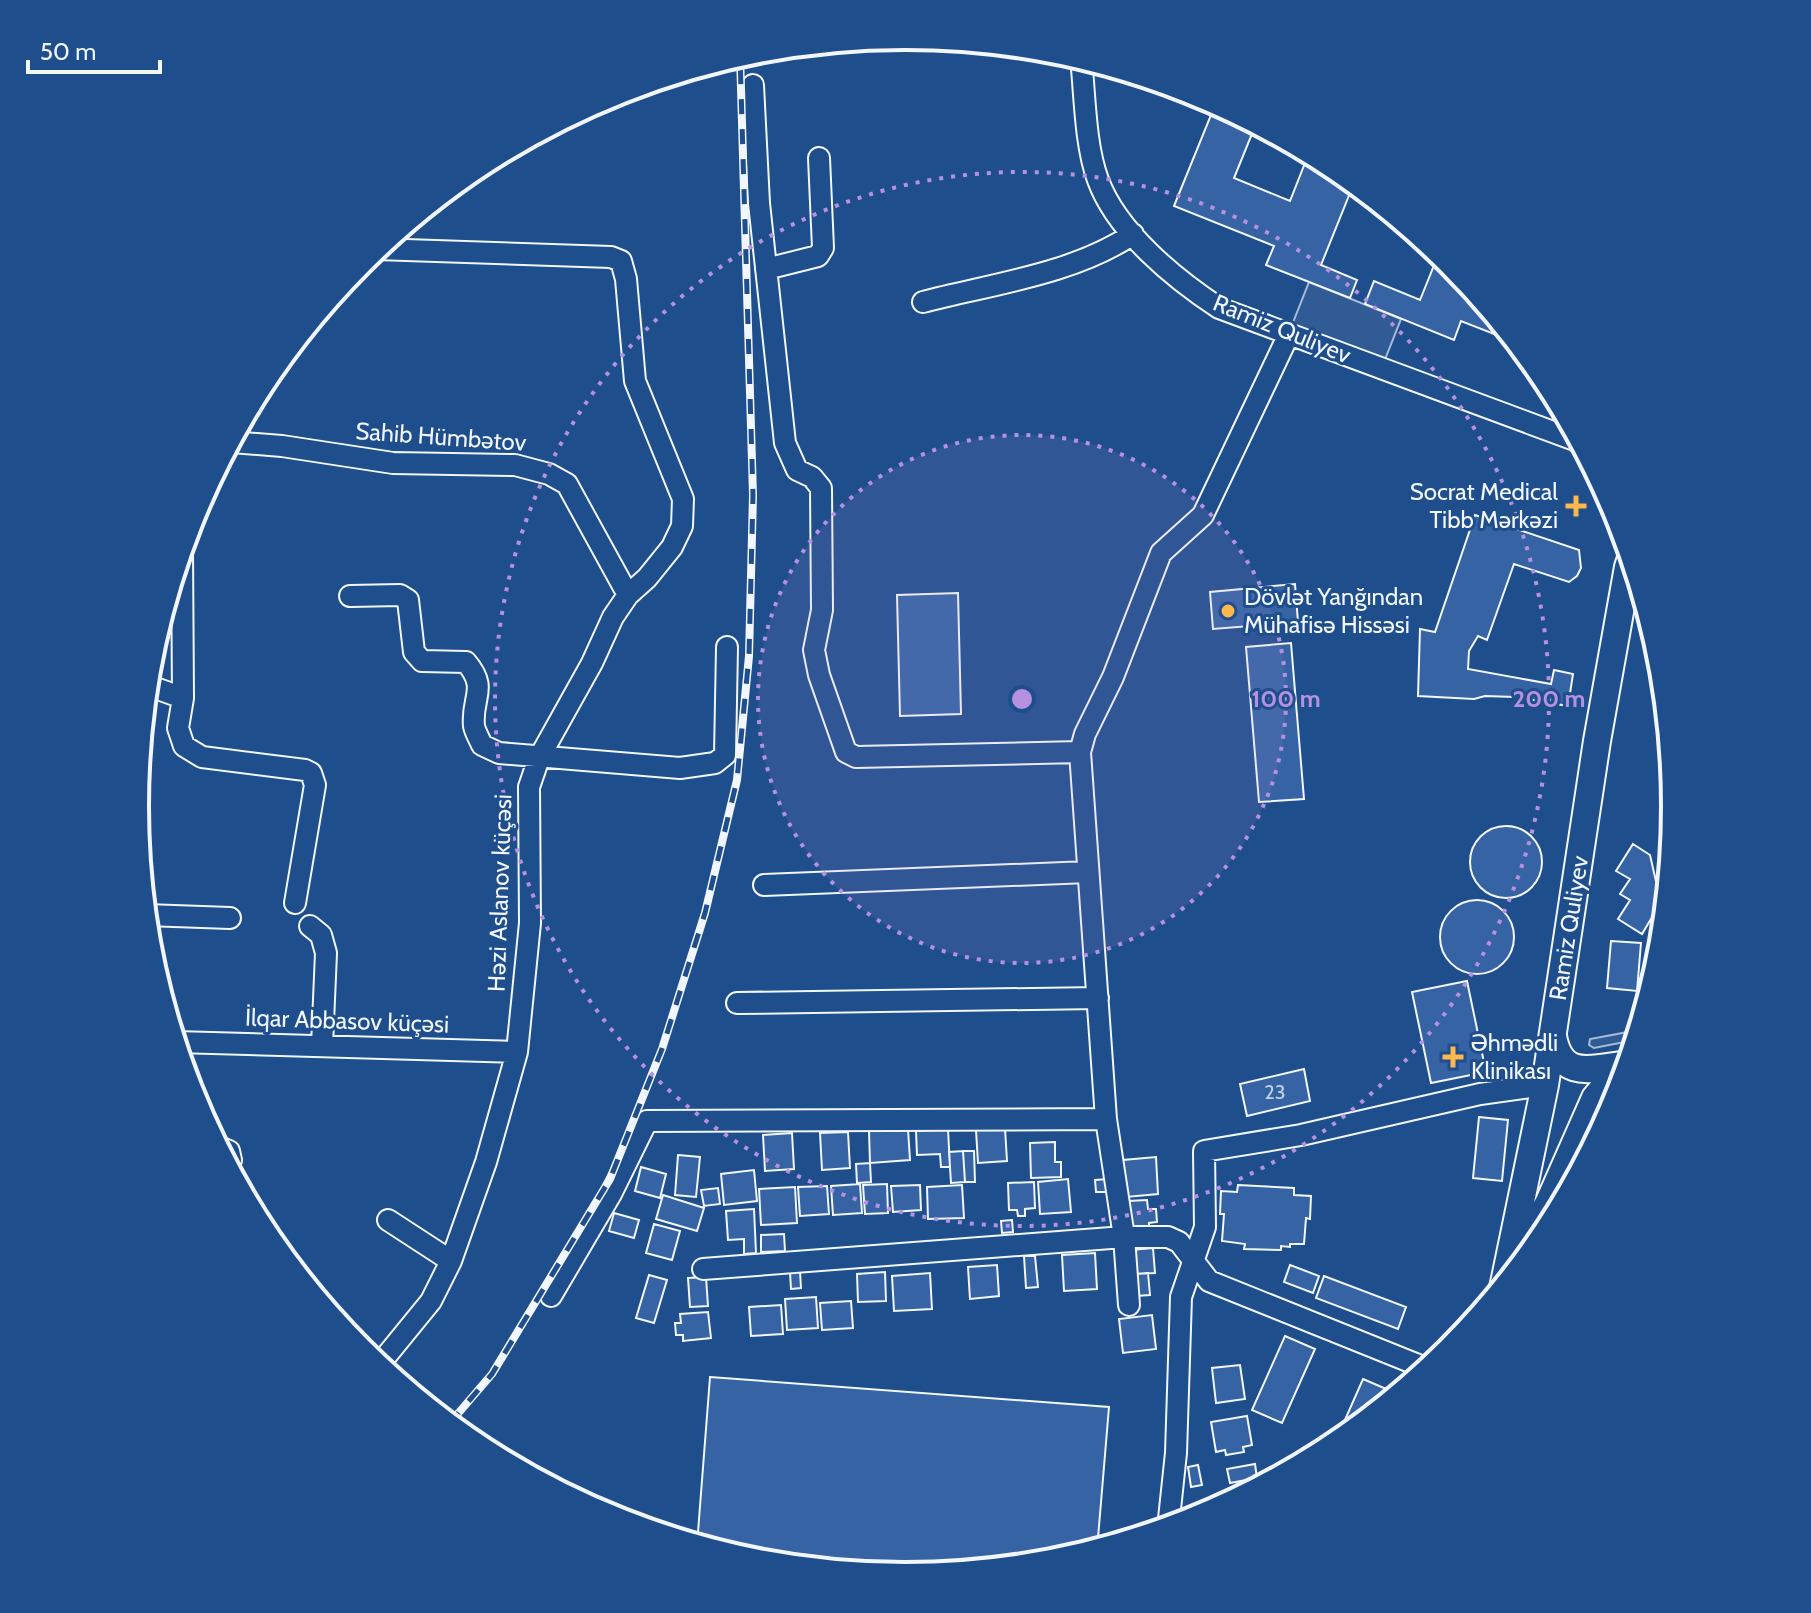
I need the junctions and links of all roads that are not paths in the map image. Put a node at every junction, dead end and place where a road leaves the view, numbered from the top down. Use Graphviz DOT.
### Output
graph roads {
  1 [pos="1083,72"];
  2 [pos="753,85"];
  3 [pos="819,158"];
  4 [pos="1133,234"];
  5 [pos="395,250"];
  6 [pos="766,269"];
  7 [pos="923,302"];
  8 [pos="1289,334"];
  9 [pos="1566,437"];
  10 [pos="242,443"];
  11 [pos="1626,576"];
  12 [pos="182,586"];
  13 [pos="628,595"];
  14 [pos="350,596"];
  15 [pos="727,647"];
  16 [pos="158,689"];
  17 [pos="183,698"];
  18 [pos="1080,752"];
  19 [pos="539,758"];
  20 [pos="1088,872"];
  21 [pos="764,885"];
  22 [pos="295,903"];
  23 [pos="157,915"];
  24 [pos="230,918"];
  25 [pos="310,926"];
  26 [pos="1098,998"];
  27 [pos="737,1003"];
  28 [pos="1552,1033"];
  29 [pos="187,1042"];
  30 [pos="322,1046"];
  31 [pos="517,1052"];
  32 [pos="1615,1068"];
  33 [pos="1614,1070"];
  34 [pos="1609,1082"];
  35 [pos="1545,1085"];
  36 [pos="1106,1119"];
  37 [pos="388,1220"];
  38 [pos="1539,1221"];
  39 [pos="1124,1237"];
  40 [pos="451,1261"];
  41 [pos="1192,1262"];
  42 [pos="1508,1265"];
  43 [pos="703,1269"];
  44 [pos="551,1296"];
  45 [pos="1129,1305"];
  46 [pos="386,1356"];
  47 [pos="1416,1364"];
  48 [pos="1169,1515"];
  1 -- 4 [label="street, Ramiz Quliyev"];
  2 -- 6 [label="street"];
  3 -- 6 [label="street"];
  4 -- 7 [label="street"];
  4 -- 8 [label="street, Ramiz Quliyev"];
  5 -- 13 [label="street, Həzi Aslanov küçəsi"];
  6 -- 18 [label="street"];
  8 -- 9 [label="street, Ramiz Quliyev"];
  8 -- 18 [label="street"];
  10 -- 13 [label="street, Sahib Hümbətov"];
  11 -- 28 [label="main road, Ramiz Quliyev"];
  12 -- 17 [label="street"];
  13 -- 19 [label="street, Həzi Aslanov küçəsi"];
  14 -- 19 [label="street"];
  15 -- 19 [label="street"];
  16 -- 17 [label="street"];
  17 -- 22 [label="street"];
  18 -- 20 [label="street"];
  19 -- 31 [label="street, Həzi Aslanov küçəsi"];
  20 -- 21 [label="street"];
  20 -- 26 [label="street"];
  23 -- 24 [label="street"];
  25 -- 30 [label="street"];
  26 -- 27 [label="street"];
  26 -- 36 [label="street"];
  28 -- 32 [label="main road"];
  28 -- 35 [label="main road, Ramiz Quliyev"];
  29 -- 30 [label="street, İlqar Abbasov küçəsi"];
  30 -- 31 [label="street, İlqar Abbasov küçəsi"];
  31 -- 40 [label="street, Həzi Aslanov küçəsi"];
  33 -- 35 [label="main road"];
  34 -- 38 [label="main road"];
  35 -- 41 [label="street"];
  35 -- 42 [label="main road, Ramiz Quliyev"];
  36 -- 39 [label="street"];
  36 -- 44 [label="street"];
  37 -- 40 [label="street"];
  39 -- 41 [label="street"];
  39 -- 43 [label="street"];
  39 -- 45 [label="street"];
  40 -- 46 [label="street, Həzi Aslanov küçəsi"];
  41 -- 47 [label="street"];
  41 -- 48 [label="street"];
}
